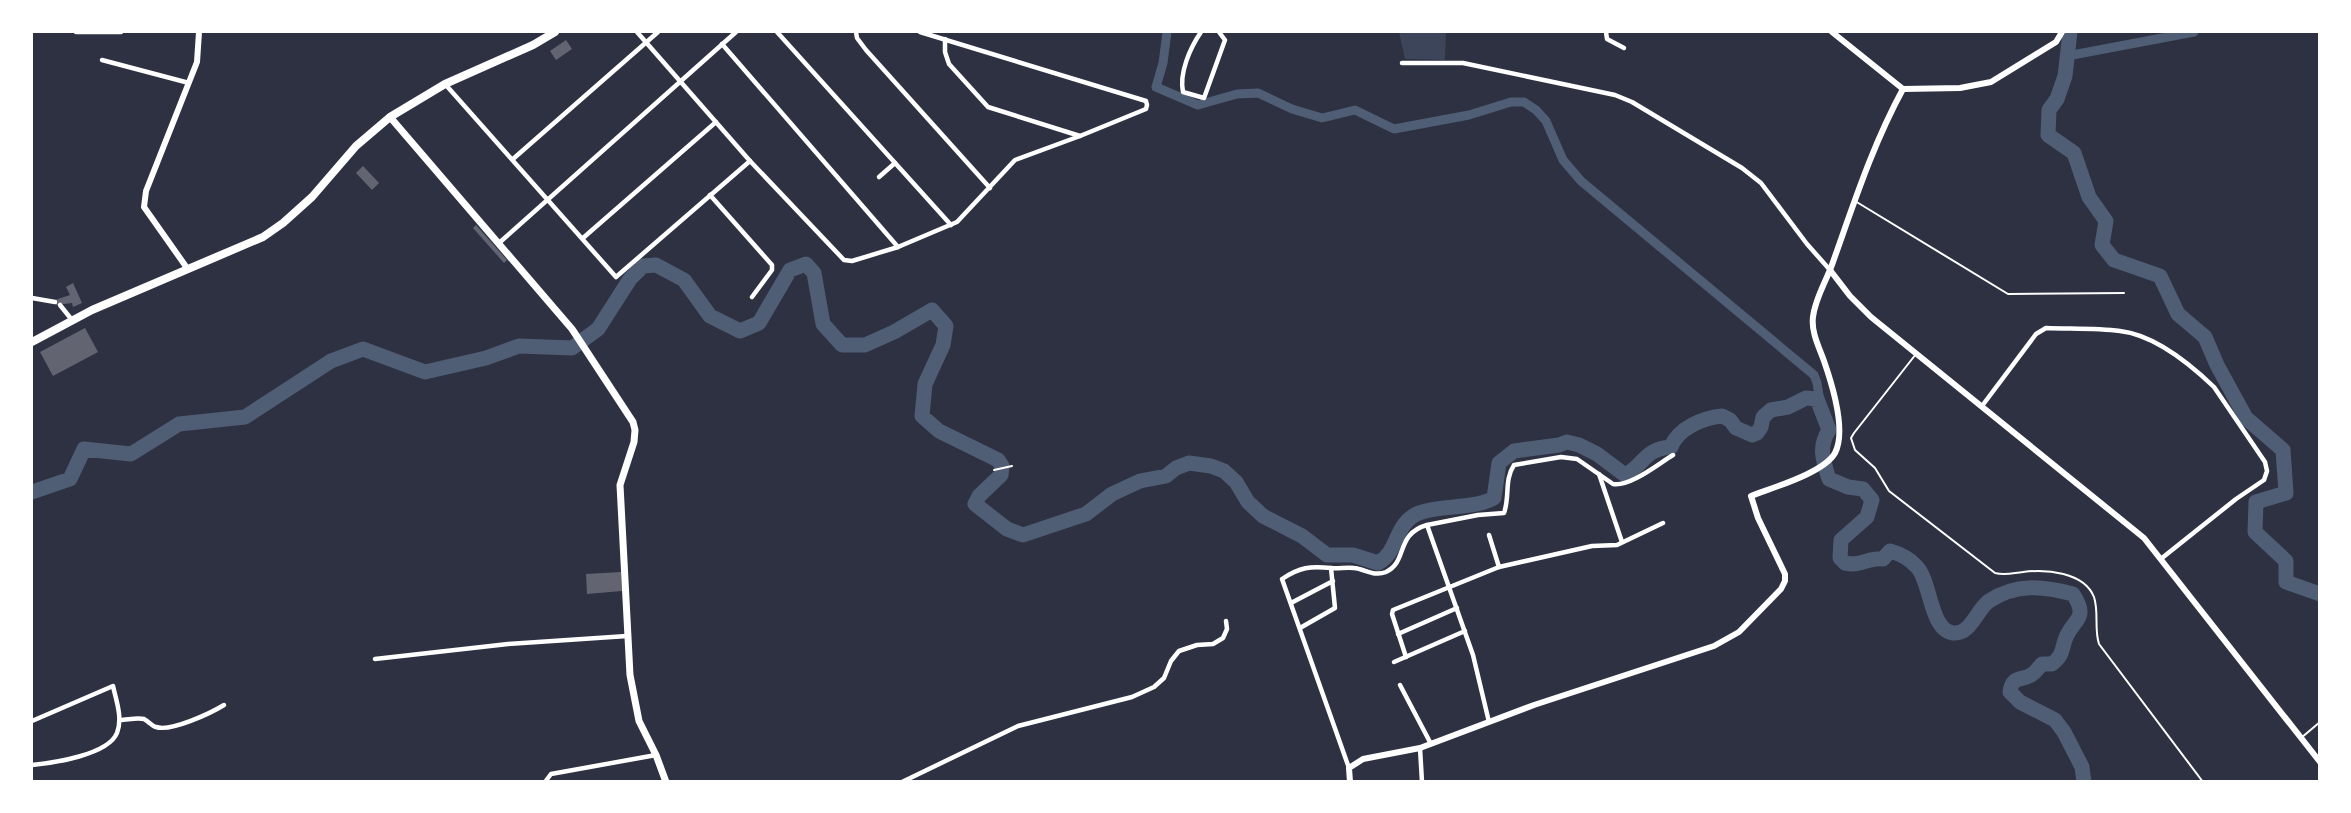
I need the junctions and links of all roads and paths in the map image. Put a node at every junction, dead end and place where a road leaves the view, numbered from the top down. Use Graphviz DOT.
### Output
graph roads {
  1 [pos="76,32"];
  2 [pos="103,32"];
  3 [pos="121,32"];
  4 [pos="199,32"];
  5 [pos="553,32"];
  6 [pos="637,32"];
  7 [pos="658,32"];
  8 [pos="736,32"];
  9 [pos="777,32"];
  10 [pos="856,32"];
  11 [pos="920,32"];
  12 [pos="1201,32"];
  13 [pos="1219,32"];
  14 [pos="1606,32"];
  15 [pos="1832,32"];
  16 [pos="2062,32"];
  17 [pos="945,39"];
  18 [pos="646,42"];
  19 [pos="722,44"];
  20 [pos="1623,48"];
  21 [pos="102,60"];
  22 [pos="1402,63"];
  23 [pos="680,81"];
  24 [pos="189,83"];
  25 [pos="446,84"];
  26 [pos="1903,89"];
  27 [pos="390,117"];
  28 [pos="716,122"];
  29 [pos="1080,136"];
  30 [pos="513,159"];
  31 [pos="750,161"];
  32 [pos="895,163"];
  33 [pos="879,177"];
  34 [pos="990,188"];
  35 [pos="710,195"];
  36 [pos="548,199"];
  37 [pos="1855,201"];
  38 [pos="951,225"];
  39 [pos="584,238"];
  40 [pos="499,243"];
  41 [pos="898,248"];
  42 [pos="187,268"];
  43 [pos="1830,270"];
  44 [pos="2124,293"];
  45 [pos="752,297"];
  46 [pos="32,298"];
  47 [pos="72,320"];
  48 [pos="32,342"];
  49 [pos="1917,353"];
  50 [pos="1982,406"];
  51 [pos="1673,455"];
  52 [pos="1012,466"];
  53 [pos="994,470"];
  54 [pos="1599,473"];
  55 [pos="1664,523"];
  56 [pos="1428,525"];
  57 [pos="1489,535"];
  58 [pos="1622,542"];
  59 [pos="2162,558"];
  60 [pos="1499,567"];
  61 [pos="1331,568"];
  62 [pos="1333,581"];
  63 [pos="1450,587"];
  64 [pos="1291,603"];
  65 [pos="1457,608"];
  66 [pos="1226,621"];
  67 [pos="1299,628"];
  68 [pos="1465,631"];
  69 [pos="1398,634"];
  70 [pos="627,636"];
  71 [pos="1406,657"];
  72 [pos="375,659"];
  73 [pos="1394,662"];
  74 [pos="1400,686"];
  75 [pos="224,705"];
  76 [pos="120,720"];
  77 [pos="32,721"];
  78 [pos="1489,722"];
  79 [pos="2319,723"];
  80 [pos="2301,738"];
  81 [pos="1431,744"];
  82 [pos="1420,748"];
  83 [pos="656,755"];
  84 [pos="2319,762"];
  85 [pos="32,765"];
  86 [pos="1349,768"];
  87 [pos="545,782"];
  88 [pos="666,782"];
  89 [pos="902,782"];
  90 [pos="1350,782"];
  91 [pos="1422,782"];
  92 [pos="2203,782"];
  1 -- 2 [label="street"];
  2 -- 3 [label="street"];
  4 -- 24 [label="street"];
  5 -- 25 [label="main road"];
  6 -- 18 [label="street"];
  7 -- 18 [label="street"];
  8 -- 19 [label="street"];
  9 -- 32 [label="street"];
  10 -- 34 [label="street"];
  11 -- 17 [label="street"];
  12 -- 13 [label="street"];
  14 -- 20 [label="street"];
  15 -- 26 [label="street"];
  16 -- 26 [label="street"];
  17 -- 29 [label="street"];
  17 -- 29 [label="street"];
  18 -- 23 [label="street"];
  18 -- 30 [label="street"];
  19 -- 23 [label="street"];
  19 -- 41 [label="street"];
  21 -- 24 [label="street"];
  22 -- 43 [label="street"];
  23 -- 28 [label="street"];
  23 -- 36 [label="street"];
  24 -- 42 [label="street"];
  25 -- 27 [label="main road"];
  25 -- 30 [label="street"];
  26 -- 37 [label="street"];
  27 -- 40 [label="main road"];
  27 -- 42 [label="main road"];
  28 -- 31 [label="street"];
  28 -- 39 [label="street"];
  29 -- 34 [label="street"];
  30 -- 36 [label="street"];
  31 -- 35 [label="street"];
  31 -- 41 [label="street"];
  32 -- 33 [label="street"];
  32 -- 38 [label="street"];
  34 -- 38 [label="street"];
  35 -- 39 [label="street"];
  35 -- 45 [label="street"];
  36 -- 39 [label="street"];
  36 -- 40 [label="street"];
  37 -- 43 [label="street"];
  37 -- 44 [label="lane"];
  38 -- 41 [label="street"];
  40 -- 70 [label="main road"];
  42 -- 47 [label="main road"];
  43 -- 49 [label="street"];
  43 -- 78 [label="street"];
  46 -- 47 [label="street"];
  47 -- 48 [label="main road"];
  49 -- 50 [label="street"];
  49 -- 92 [label="lane"];
  50 -- 59 [label="street"];
  50 -- 59 [label="street"];
  51 -- 54 [label="street"];
  52 -- 53 [label="lane"];
  54 -- 56 [label="street"];
  54 -- 58 [label="street"];
  55 -- 58 [label="street"];
  56 -- 61 [label="street"];
  56 -- 63 [label="street"];
  57 -- 60 [label="street"];
  58 -- 60 [label="street"];
  59 -- 80 [label="street"];
  60 -- 63 [label="street"];
  61 -- 62 [label="street"];
  61 -- 64 [label="street"];
  62 -- 64 [label="street"];
  62 -- 67 [label="street"];
  63 -- 65 [label="street"];
  63 -- 69 [label="street"];
  64 -- 67 [label="street"];
  65 -- 68 [label="street"];
  65 -- 69 [label="street"];
  66 -- 89 [label="street"];
  67 -- 86 [label="street"];
  68 -- 71 [label="street"];
  68 -- 78 [label="street"];
  69 -- 71 [label="street"];
  70 -- 72 [label="street"];
  70 -- 83 [label="main road"];
  71 -- 73 [label="street"];
  74 -- 81 [label="street"];
  75 -- 76 [label="street"];
  76 -- 77 [label="street"];
  76 -- 85 [label="street"];
  78 -- 81 [label="street"];
  79 -- 80 [label="lane"];
  80 -- 84 [label="street"];
  81 -- 82 [label="street"];
  82 -- 86 [label="street"];
  82 -- 91 [label="street"];
  83 -- 87 [label="street"];
  83 -- 88 [label="main road"];
  86 -- 90 [label="street"];
}
